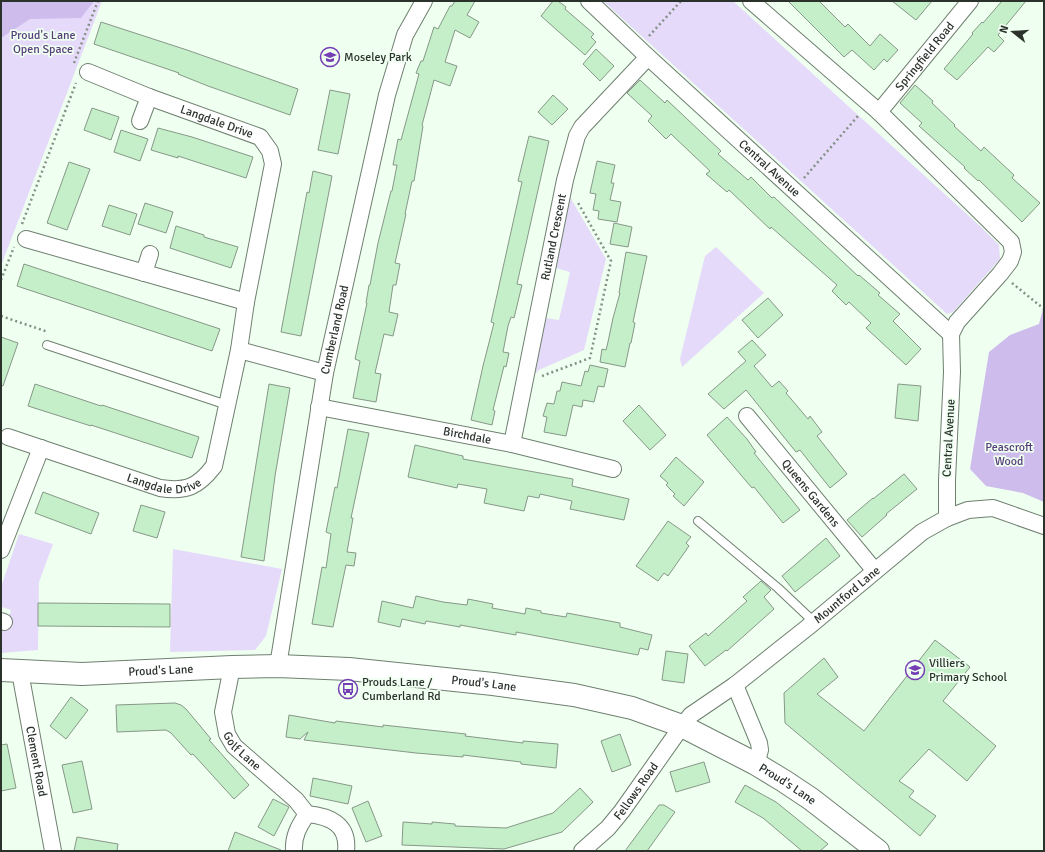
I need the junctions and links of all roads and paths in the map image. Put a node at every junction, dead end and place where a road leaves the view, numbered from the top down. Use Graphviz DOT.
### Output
graph roads {
  1 [pos="98,1"];
  2 [pos="424,1"];
  3 [pos="589,1"];
  4 [pos="681,1"];
  5 [pos="751,1"];
  6 [pos="970,1"];
  7 [pos="643,52"];
  8 [pos="81,72"];
  9 [pos="148,97"];
  10 [pos="874,108"];
  11 [pos="140,121"];
  12 [pos="565,180"];
  13 [pos="794,189"];
  14 [pos="20,237"];
  15 [pos="150,254"];
  16 [pos="144,273"];
  17 [pos="1000,274"];
  18 [pos="1,280"];
  19 [pos="246,302"];
  20 [pos="1044,309"];
  21 [pos="1,316"];
  22 [pos="951,334"];
  23 [pos="47,345"];
  24 [pos="238,350"];
  25 [pos="325,373"];
  26 [pos="524,383"];
  27 [pos="227,405"];
  28 [pos="319,407"];
  29 [pos="747,416"];
  30 [pos="8,437"];
  31 [pos="512,444"];
  32 [pos="41,448"];
  33 [pos="613,469"];
  34 [pos="947,518"];
  35 [pos="698,521"];
  36 [pos="1044,526"];
  37 [pos="1,550"];
  38 [pos="875,570"];
  39 [pos="814,622"];
  40 [pos="278,666"];
  41 [pos="232,667"];
  42 [pos="11,671"];
  43 [pos="735,685"];
  44 [pos="682,726"];
  45 [pos="756,764"];
  46 [pos="307,814"];
  47 [pos="864,844"];
  48 [pos="53,851"];
  49 [pos="294,851"];
  50 [pos="346,851"];
  51 [pos="582,851"];
  52 [pos="878,851"];
  1 -- 8 [label="path"];
  2 -- 25 [label="street, Cumberland Road"];
  3 -- 7 [label="street, Central Avenue"];
  4 -- 7 [label="path"];
  5 -- 10 [label="street"];
  6 -- 10 [label="street, Springfield Road"];
  7 -- 12 [label="street, Rutland Crescent"];
  7 -- 13 [label="street, Central Avenue"];
  8 -- 9 [label="street, Langdale Drive"];
  8 -- 14 [label="path"];
  9 -- 11 [label="street"];
  9 -- 19 [label="street, Langdale Drive"];
  10 -- 13 [label="path"];
  10 -- 17 [label="street"];
  12 -- 26 [label="street, Rutland Crescent"];
  12 -- 26 [label="path"];
  13 -- 22 [label="street, Central Avenue"];
  14 -- 16 [label="street"];
  14 -- 18 [label="path"];
  15 -- 16 [label="street"];
  16 -- 19 [label="street"];
  17 -- 20 [label="path"];
  17 -- 22 [label="street"];
  19 -- 24 [label="street, Langdale Drive"];
  21 -- 23 [label="path"];
  22 -- 34 [label="street, Central Avenue"];
  23 -- 27 [label="lane"];
  24 -- 25 [label="street"];
  24 -- 27 [label="street, Langdale Drive"];
  25 -- 28 [label="street, Cumberland Road"];
  26 -- 31 [label="street, Rutland Crescent"];
  27 -- 32 [label="street, Langdale Drive"];
  28 -- 31 [label="street, Birchdale"];
  28 -- 40 [label="street, Cumberland Road"];
  29 -- 38 [label="street, Queens Gardens"];
  30 -- 32 [label="street, Langdale Drive"];
  31 -- 33 [label="street, Birchdale"];
  32 -- 37 [label="street"];
  34 -- 36 [label="street, Mountford Lane"];
  34 -- 38 [label="street, Mountford Lane"];
  35 -- 39 [label="lane"];
  38 -- 39 [label="street, Mountford Lane"];
  39 -- 43 [label="street, Mountford Lane"];
  40 -- 41 [label="street, Proud's Lane"];
  40 -- 44 [label="street, Proud's Lane"];
  41 -- 42 [label="street, Proud's Lane"];
  41 -- 46 [label="street, Golf Lane"];
  42 -- 48 [label="street, Clement Road"];
  43 -- 44 [label="street, Mountford Lane"];
  43 -- 45 [label="street"];
  44 -- 45 [label="street, Proud's Lane"];
  44 -- 51 [label="street, Fellows Road"];
  45 -- 47 [label="street, Proud's Lane"];
  46 -- 49 [label="street"];
  46 -- 50 [label="street"];
  47 -- 52 [label="street, Proud's Lane"];
}
